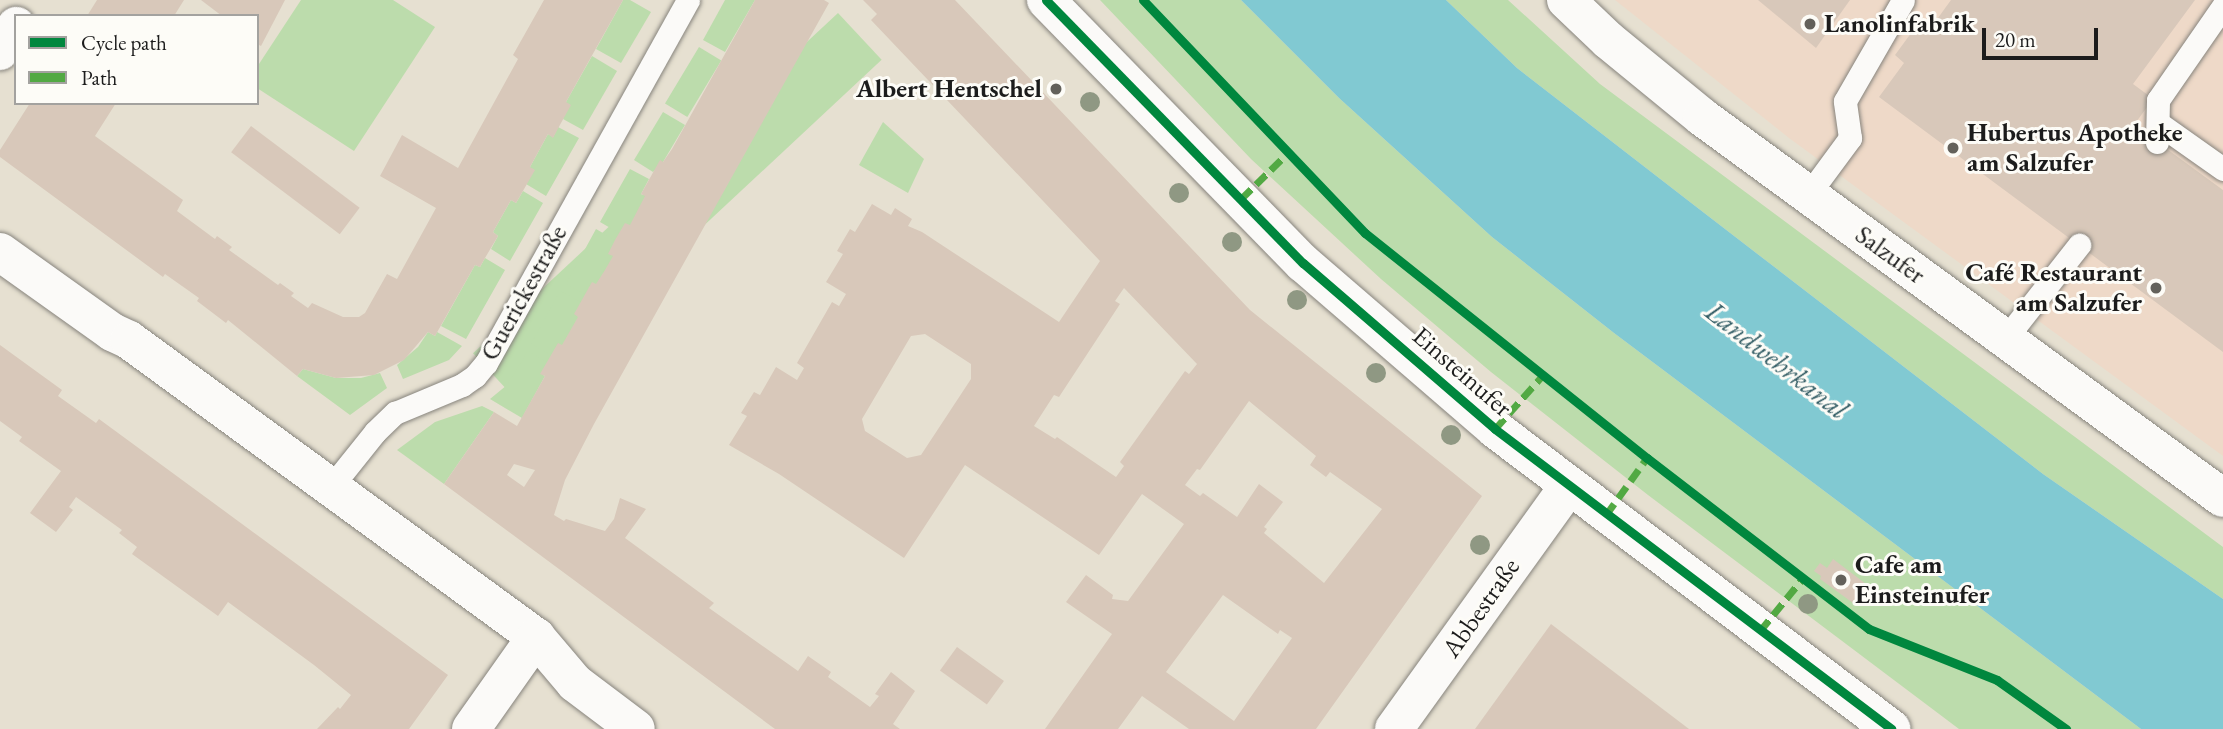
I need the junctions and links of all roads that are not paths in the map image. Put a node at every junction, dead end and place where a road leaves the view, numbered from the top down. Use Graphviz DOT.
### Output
graph roads {
  1 [pos="688,0"];
  2 [pos="1046,0"];
  3 [pos="1566,0"];
  4 [pos="1903,0"];
  5 [pos="2223,6"];
  6 [pos="14,29"];
  7 [pos="0,51"];
  8 [pos="2223,169"];
  9 [pos="1808,195"];
  10 [pos="2079,244"];
  11 [pos="0,252"];
  12 [pos="2005,339"];
  13 [pos="1568,487"];
  14 [pos="331,488"];
  15 [pos="2223,498"];
  16 [pos="536,638"];
  17 [pos="471,729"];
  18 [pos="636,729"];
  19 [pos="1394,729"];
  20 [pos="1891,729"];
  1 -- 14 [label="lane, Guerickestraße"];
  2 -- 13 [label="street, Einsteinufer"];
  3 -- 9 [label="street, Salzufer"];
  4 -- 9 [label="lane"];
  5 -- 8 [label="lane"];
  6 -- 7 [label="street"];
  9 -- 12 [label="street, Salzufer"];
  10 -- 12 [label="lane"];
  11 -- 14 [label="street"];
  12 -- 15 [label="street, Salzufer"];
  13 -- 19 [label="street, Abbestraße"];
  13 -- 20 [label="street, Einsteinufer"];
  14 -- 16 [label="street"];
  16 -- 17 [label="street"];
  16 -- 18 [label="street"];
}
